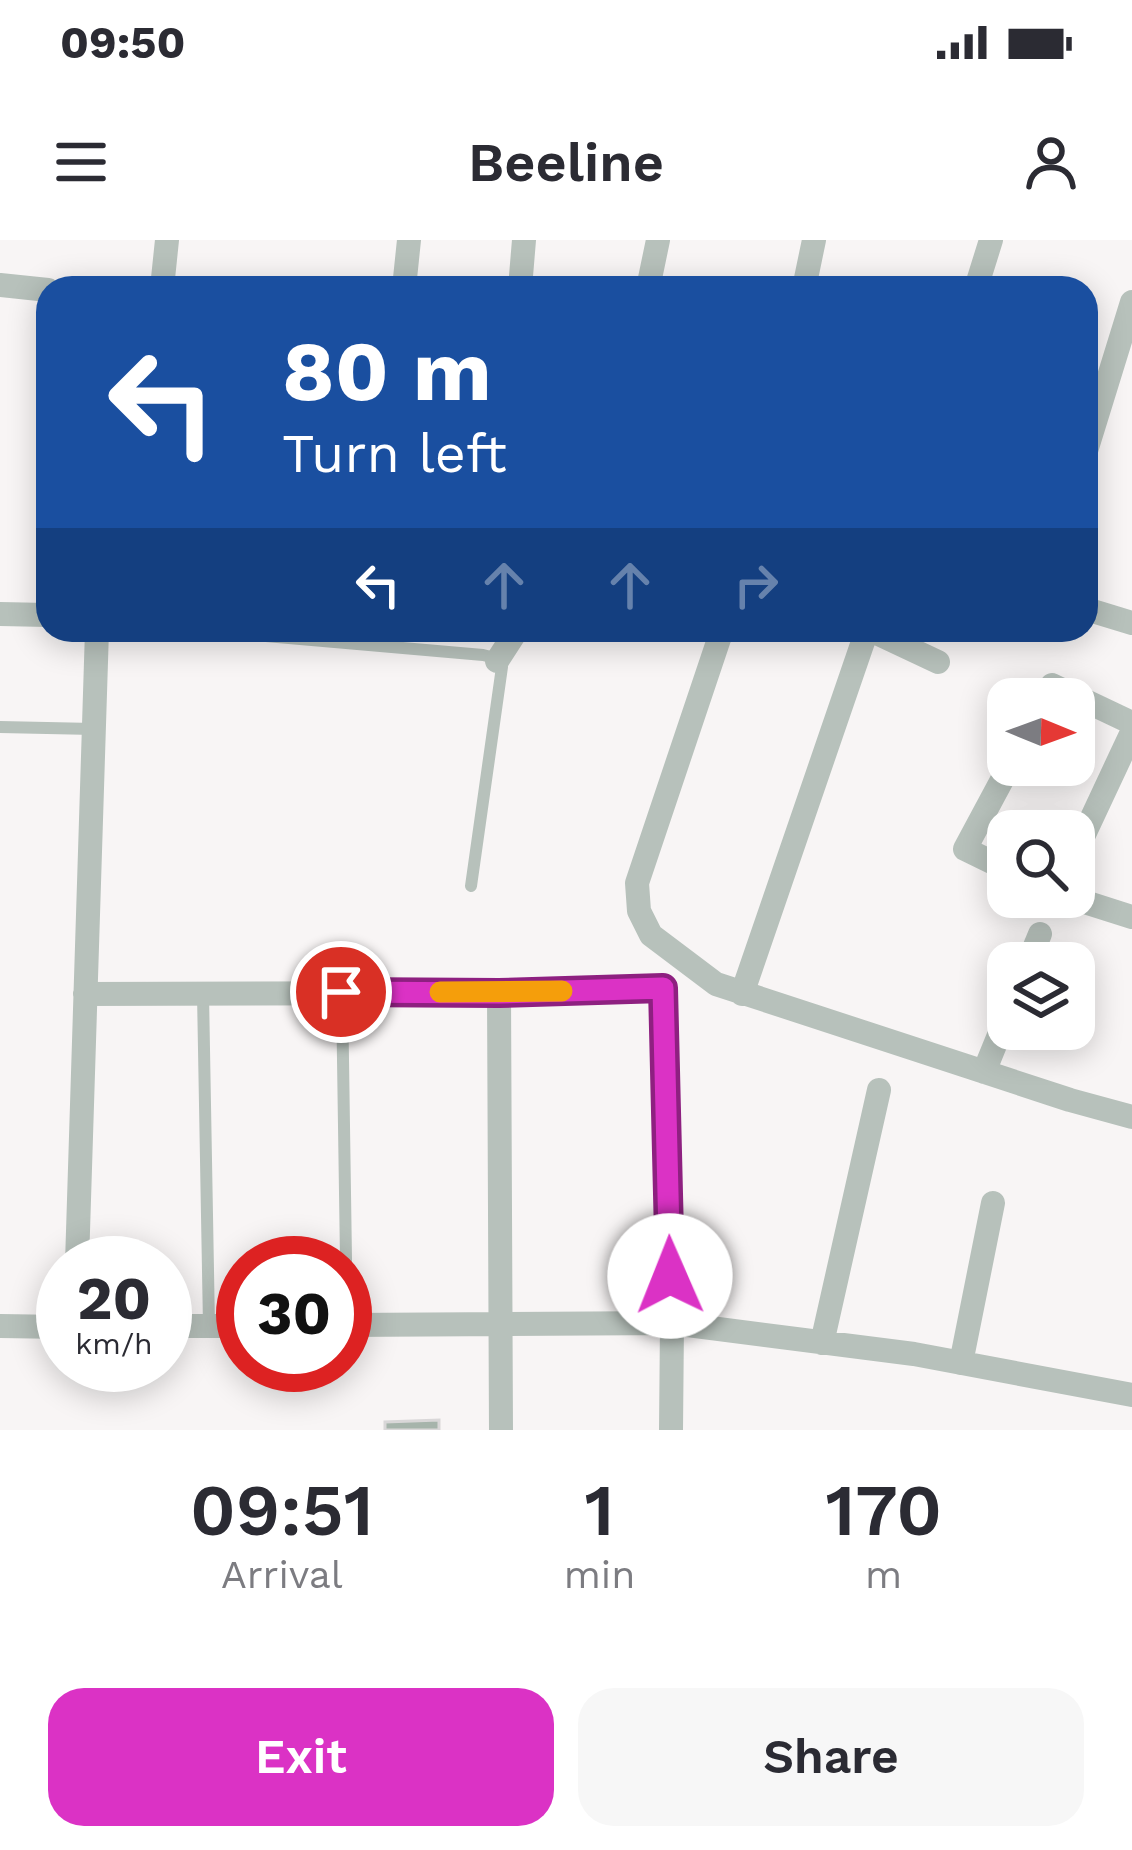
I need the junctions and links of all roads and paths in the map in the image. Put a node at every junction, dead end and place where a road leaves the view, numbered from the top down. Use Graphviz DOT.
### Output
graph roads {
  1 [pos="167,240"];
  2 [pos="524,240"];
  3 [pos="658,240"];
  4 [pos="814,240"];
  5 [pos="991,240"];
  6 [pos="401,241"];
  7 [pos="163,276"];
  8 [pos="403,276"];
  9 [pos="521,276"];
  10 [pos="650,276"];
  11 [pos="806,276"];
  12 [pos="980,276"];
  13 [pos="0,285"];
  14 [pos="36,289"];
  15 [pos="1132,302"];
  16 [pos="1098,412"];
  17 [pos="1098,613"];
  18 [pos="0,614"];
  19 [pos="36,615"];
  20 [pos="1132,623"];
  21 [pos="97,642"];
  22 [pos="335,642"];
  23 [pos="510,642"];
  24 [pos="718,642"];
  25 [pos="865,642"];
  26 [pos="895,642"];
  27 [pos="497,661"];
  28 [pos="938,662"];
  29 [pos="1095,709"];
  30 [pos="0,727"];
  31 [pos="1132,728"];
  32 [pos="94,729"];
  33 [pos="999,786"];
  34 [pos="1095,810"];
  35 [pos="987,860"];
  36 [pos="471,886"];
  37 [pos="1095,905"];
  38 [pos="1132,917"];
  39 [pos="1040,934"];
  40 [pos="1037,942"];
  41 [pos="341,992"];
  42 [pos="203,993"];
  43 [pos="499,993"];
  44 [pos="85,994"];
  45 [pos="742,994"];
  46 [pos="994,1050"];
  47 [pos="985,1072"];
  48 [pos="879,1090"];
  49 [pos="1132,1117"];
  50 [pos="993,1203"];
  51 [pos="78,1236"];
  52 [pos="345,1236"];
  53 [pos="499,1324"];
  54 [pos="671,1324"];
  55 [pos="372,1325"];
  56 [pos="0,1326"];
  57 [pos="192,1326"];
  58 [pos="209,1326"];
  59 [pos="216,1326"];
  60 [pos="36,1327"];
  61 [pos="823,1342"];
  62 [pos="962,1363"];
  63 [pos="1132,1395"];
  64 [pos="501,1430"];
  65 [pos="671,1430"];
  1 -- 7 [label="street"];
  2 -- 9 [label="street"];
  3 -- 10 [label="street"];
  4 -- 11 [label="street"];
  5 -- 12 [label="street"];
  6 -- 8 [label="street"];
  13 -- 14 [label="street"];
  15 -- 16 [label="street"];
  17 -- 20 [label="street"];
  18 -- 19 [label="street"];
  21 -- 32 [label="street"];
  22 -- 27 [label="lane"];
  23 -- 27 [label="street"];
  24 -- 45 [label="street"];
  25 -- 45 [label="street"];
  26 -- 28 [label="street"];
  27 -- 36 [label="lane"];
  29 -- 31 [label="street"];
  30 -- 32 [label="lane"];
  31 -- 34 [label="street"];
  32 -- 44 [label="street"];
  33 -- 35 [label="street"];
  37 -- 38 [label="street"];
  39 -- 40 [label="street"];
  41 -- 42 [label="street"];
  41 -- 43 [label="street"];
  41 -- 52 [label="lane"];
  42 -- 44 [label="street"];
  42 -- 58 [label="lane"];
  43 -- 53 [label="street"];
  43 -- 54 [label="street"];
  44 -- 51 [label="street"];
  45 -- 47 [label="street"];
  46 -- 47 [label="street"];
  47 -- 49 [label="street"];
  48 -- 61 [label="street"];
  50 -- 62 [label="street"];
  53 -- 54 [label="street"];
  53 -- 55 [label="street"];
  53 -- 64 [label="street"];
  54 -- 61 [label="street"];
  54 -- 65 [label="street"];
  56 -- 60 [label="street"];
  57 -- 58 [label="street"];
  58 -- 59 [label="street"];
  61 -- 62 [label="street"];
  62 -- 63 [label="street"];
}
